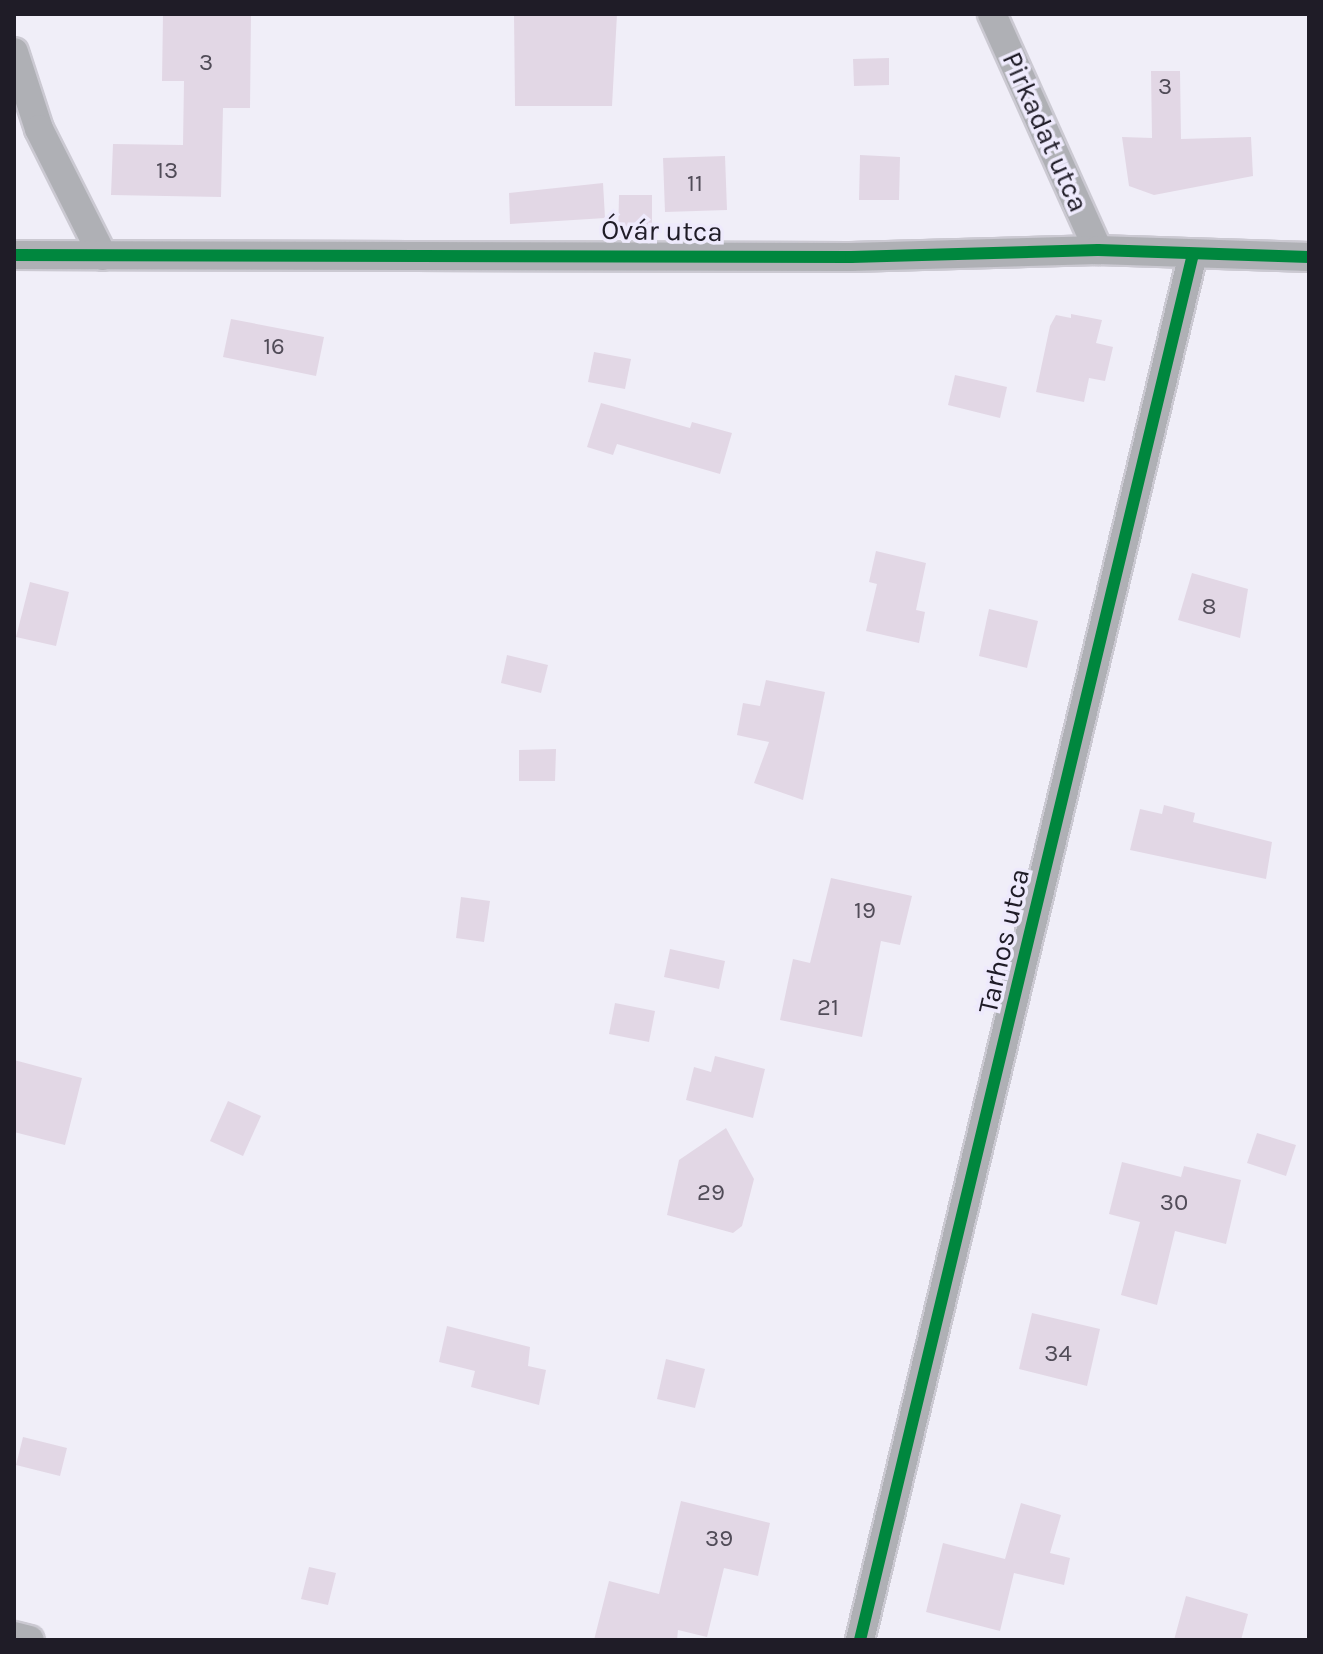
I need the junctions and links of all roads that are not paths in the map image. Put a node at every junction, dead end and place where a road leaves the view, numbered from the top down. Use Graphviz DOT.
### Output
graph roads {
  1 [pos="992,14"];
  2 [pos="14,52"];
  3 [pos="1098,250"];
  4 [pos="1193,254"];
  5 [pos="14,255"];
  6 [pos="103,256"];
  7 [pos="1309,257"];
  8 [pos="14,1636"];
  9 [pos="30,1640"];
  10 [pos="860,1640"];
  1 -- 3 [label="street, Pirkadat utca"];
  2 -- 6 [label="street"];
  3 -- 4 [label="street, Óvár utca"];
  3 -- 6 [label="street, Óvár utca"];
  4 -- 7 [label="street, Óvár utca"];
  4 -- 10 [label="street, Tarhos utca"];
  5 -- 6 [label="street, Óvár utca"];
  8 -- 9 [label="street"];
}
